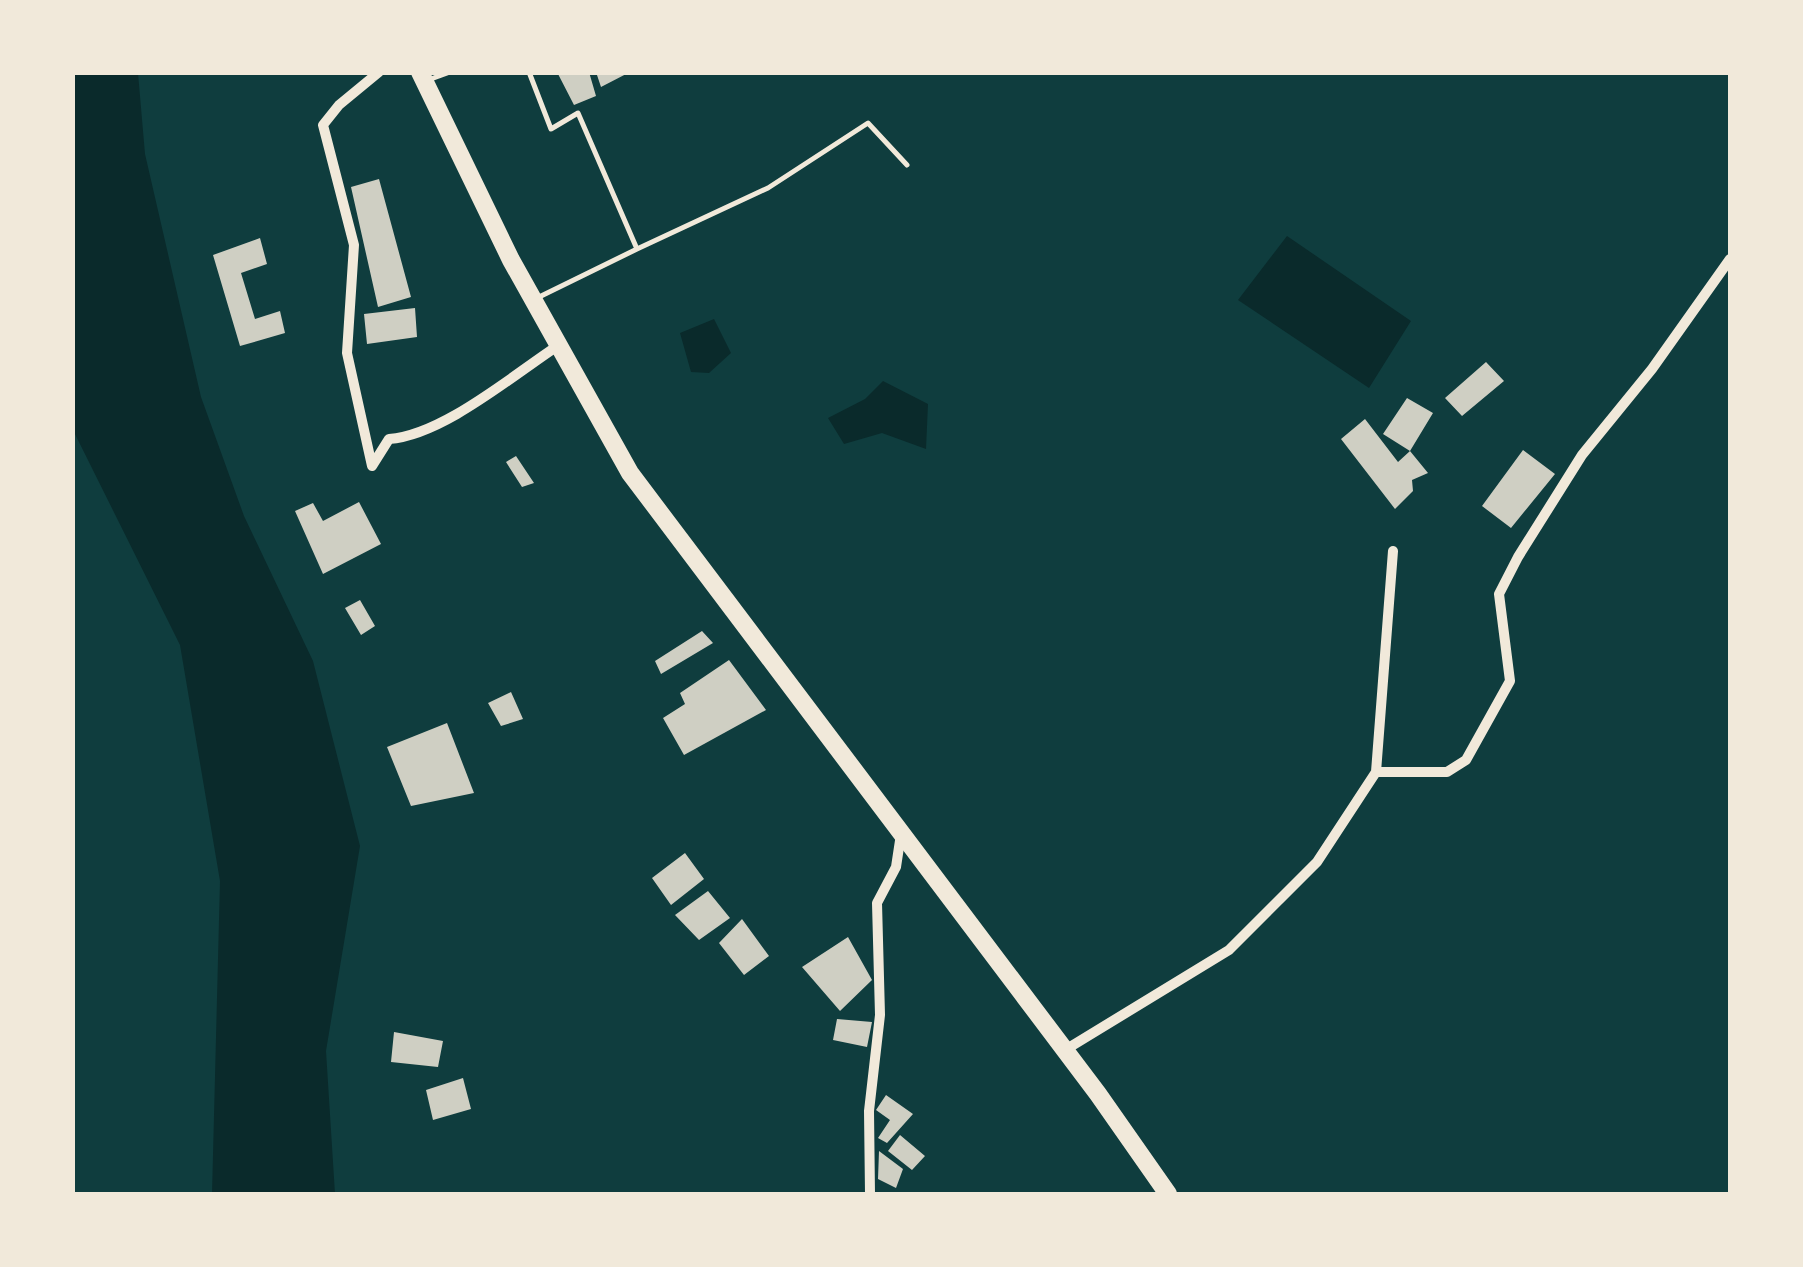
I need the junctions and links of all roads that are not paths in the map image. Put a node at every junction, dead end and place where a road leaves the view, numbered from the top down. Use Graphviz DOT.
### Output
graph roads {
  1 [pos="379,72"];
  2 [pos="529,72"];
  3 [pos="447,73"];
  4 [pos="423,77"];
  5 [pos="907,165"];
  6 [pos="638,248"];
  7 [pos="1730,258"];
  8 [pos="534,300"];
  9 [pos="559,345"];
  10 [pos="1393,551"];
  11 [pos="1376,772"];
  12 [pos="901,833"];
  13 [pos="1065,1050"];
  14 [pos="870,1194"];
  15 [pos="1168,1194"];
  1 -- 9 [label="street"];
  2 -- 6 [label="lane"];
  3 -- 4 [label="lane"];
  4 -- 8 [label="highway"];
  5 -- 6 [label="lane"];
  6 -- 8 [label="lane"];
  7 -- 11 [label="street"];
  8 -- 9 [label="highway"];
  9 -- 12 [label="highway"];
  10 -- 11 [label="street"];
  11 -- 13 [label="street"];
  12 -- 13 [label="highway"];
  12 -- 14 [label="street"];
  13 -- 15 [label="highway"];
}
